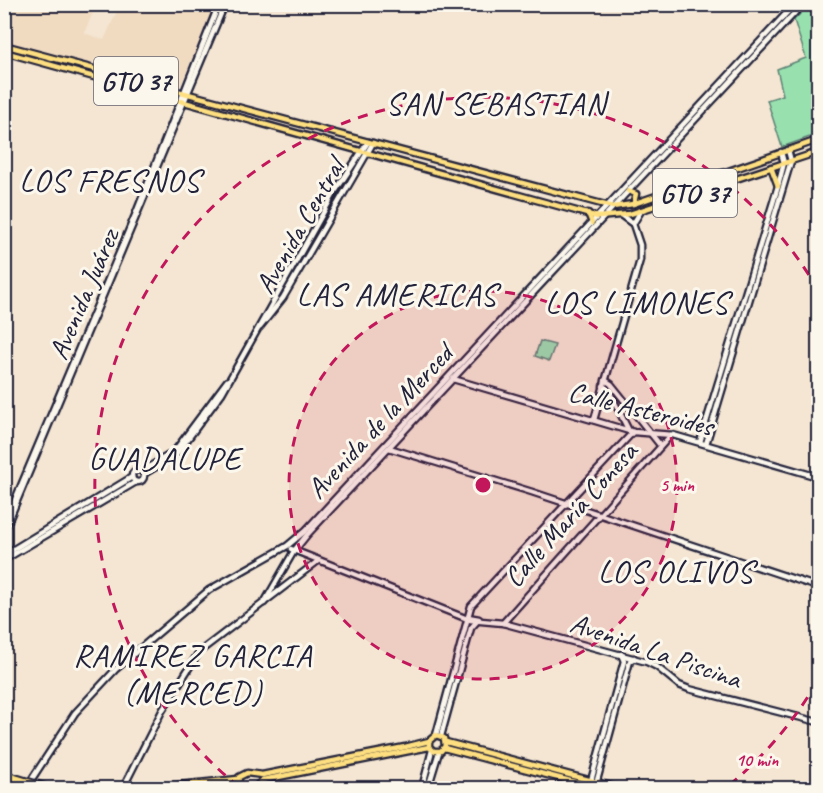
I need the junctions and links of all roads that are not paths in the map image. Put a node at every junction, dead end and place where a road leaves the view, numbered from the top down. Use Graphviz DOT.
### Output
graph roads {
  1 [pos="219,4"];
  2 [pos="225,4"];
  3 [pos="795,4"];
  4 [pos="802,4"];
  5 [pos="4,45"];
  6 [pos="4,52"];
  7 [pos="186,93"];
  8 [pos="184,101"];
  9 [pos="297,134"];
  10 [pos="819,140"];
  11 [pos="336,142"];
  12 [pos="370,143"];
  13 [pos="788,150"];
  14 [pos="364,152"];
  15 [pos="781,152"];
  16 [pos="819,152"];
  17 [pos="791,161"];
  18 [pos="356,163"];
  19 [pos="784,163"];
  20 [pos="771,167"];
  21 [pos="525,184"];
  22 [pos="778,186"];
  23 [pos="535,187"];
  24 [pos="628,190"];
  25 [pos="522,195"];
  26 [pos="531,197"];
  27 [pos="633,204"];
  28 [pos="610,207"];
  29 [pos="641,211"];
  30 [pos="588,213"];
  31 [pos="605,216"];
  32 [pos="622,216"];
  33 [pos="598,217"];
  34 [pos="592,223"];
  35 [pos="633,224"];
  36 [pos="277,294"];
  37 [pos="283,298"];
  38 [pos="259,327"];
  39 [pos="453,379"];
  40 [pos="604,383"];
  41 [pos="594,420"];
  42 [pos="631,431"];
  43 [pos="650,434"];
  44 [pos="671,435"];
  45 [pos="703,443"];
  46 [pos="660,445"];
  47 [pos="389,448"];
  48 [pos="143,473"];
  49 [pos="132,477"];
  50 [pos="819,477"];
  51 [pos="136,482"];
  52 [pos="567,504"];
  53 [pos="599,515"];
  54 [pos="5,524"];
  55 [pos="4,532"];
  56 [pos="287,546"];
  57 [pos="294,551"];
  58 [pos="4,555"];
  59 [pos="4,560"];
  60 [pos="318,561"];
  61 [pos="819,587"];
  62 [pos="264,603"];
  63 [pos="468,617"];
  64 [pos="479,619"];
  65 [pos="503,623"];
  66 [pos="627,658"];
  67 [pos="4,722"];
  68 [pos="819,722"];
  69 [pos="439,735"];
  70 [pos="445,745"];
  71 [pos="430,746"];
  72 [pos="439,752"];
  73 [pos="4,776"];
  74 [pos="263,778"];
  75 [pos="238,782"];
  76 [pos="593,786"];
  77 [pos="7,789"];
  78 [pos="26,789"];
  79 [pos="38,789"];
  80 [pos="50,789"];
  81 [pos="123,789"];
  82 [pos="150,789"];
  83 [pos="201,789"];
  84 [pos="243,789"];
  85 [pos="254,789"];
  86 [pos="422,789"];
  87 [pos="428,789"];
  88 [pos="619,789"];
  1 -- 7 [label="street, Avenida Juárez"];
  2 -- 7 [label="street, Avenida Juárez"];
  3 -- 28 [label="street, Avenida de la Merced"];
  4 -- 24 [label="street, Avenida de la Merced"];
  5 -- 7 [label="main road, GTO 37"];
  6 -- 8 [label="main road, GTO 37"];
  7 -- 8 [label="street, Avenida Juárez"];
  7 -- 12 [label="main road, GTO 37"];
  8 -- 9 [label="main road, GTO 37"];
  8 -- 54 [label="street, Avenida Juárez"];
  8 -- 55 [label="street, Avenida Juárez"];
  9 -- 11 [label="main road"];
  9 -- 14 [label="main road, GTO 37"];
  10 -- 13 [label="main road, GTO 37"];
  12 -- 14 [label="street, Avenida Central"];
  12 -- 21 [label="main road, GTO 37"];
  13 -- 15 [label="main road, GTO 37"];
  13 -- 17 [label="street"];
  14 -- 18 [label="street, Avenida Central"];
  14 -- 25 [label="main road, GTO 37"];
  15 -- 19 [label="street"];
  15 -- 27 [label="main road, GTO 37"];
  16 -- 17 [label="main road, GTO 37"];
  17 -- 19 [label="main road, GTO 37"];
  17 -- 45 [label="street"];
  18 -- 36 [label="street, Avenida Central"];
  18 -- 37 [label="street, Avenida Central"];
  19 -- 20 [label="main road, GTO 37"];
  19 -- 22 [label="street"];
  20 -- 22 [label="main road"];
  20 -- 29 [label="main road, GTO 37"];
  21 -- 23 [label="main road, GTO 37"];
  21 -- 25 [label="main road"];
  22 -- 45 [label="street"];
  23 -- 26 [label="main road"];
  23 -- 28 [label="main road, GTO 37"];
  24 -- 27 [label="main road"];
  24 -- 28 [label="street, Avenida de la Merced"];
  25 -- 26 [label="main road, GTO 37"];
  26 -- 30 [label="main road, GTO 37"];
  27 -- 28 [label="main road, GTO 37"];
  28 -- 31 [label="street, Avenida de la Merced"];
  28 -- 33 [label="street, Avenida de la Merced"];
  29 -- 32 [label="main road, GTO 37"];
  29 -- 35 [label="street"];
  30 -- 33 [label="main road, GTO 37"];
  30 -- 34 [label="main road"];
  31 -- 32 [label="main road, GTO 37"];
  31 -- 33 [label="main road, GTO 37"];
  31 -- 39 [label="street, Avenida de la Merced"];
  32 -- 35 [label="street"];
  33 -- 34 [label="street, Avenida de la Merced"];
  34 -- 56 [label="street, Avenida de la Merced"];
  35 -- 40 [label="street"];
  36 -- 37 [label="street"];
  36 -- 38 [label="street, Avenida Central"];
  37 -- 38 [label="street, Avenida Central"];
  38 -- 48 [label="street, Avenida Central"];
  39 -- 41 [label="street, Calle Asteroides"];
  39 -- 47 [label="street, Avenida de la Merced"];
  40 -- 41 [label="street"];
  40 -- 42 [label="street"];
  40 -- 43 [label="street"];
  41 -- 42 [label="street, Calle Asteroides"];
  42 -- 43 [label="street, Calle Asteroides"];
  42 -- 52 [label="street"];
  43 -- 44 [label="street, Calle Asteroides"];
  43 -- 46 [label="street"];
  44 -- 45 [label="street, Calle Asteroides"];
  44 -- 46 [label="street, Calle María Conesa"];
  45 -- 50 [label="street, Calle Asteroides"];
  46 -- 53 [label="street, Calle María Conesa"];
  47 -- 52 [label="street"];
  47 -- 57 [label="street, Avenida de la Merced"];
  48 -- 49 [label="street"];
  48 -- 51 [label="street"];
  49 -- 51 [label="street"];
  49 -- 58 [label="street"];
  51 -- 59 [label="street"];
  52 -- 53 [label="street"];
  52 -- 63 [label="street"];
  53 -- 61 [label="street"];
  53 -- 65 [label="street, Calle María Conesa"];
  56 -- 57 [label="street, Avenida La Piscina"];
  56 -- 78 [label="street, Avenida de la Merced"];
  57 -- 60 [label="street, Avenida La Piscina"];
  57 -- 62 [label="street, Avenida de la Merced"];
  60 -- 62 [label="street"];
  60 -- 63 [label="street, Avenida La Piscina"];
  62 -- 81 [label="street"];
  63 -- 64 [label="street, Avenida La Piscina"];
  63 -- 69 [label="street"];
  64 -- 65 [label="street, Avenida La Piscina"];
  64 -- 69 [label="street"];
  65 -- 66 [label="street, Avenida La Piscina"];
  66 -- 68 [label="street, Avenida La Piscina"];
  66 -- 76 [label="street"];
  67 -- 77 [label="street"];
  69 -- 70 [label="main road"];
  69 -- 71 [label="main road"];
  70 -- 72 [label="main road"];
  70 -- 76 [label="main road"];
  71 -- 72 [label="main road"];
  71 -- 74 [label="main road"];
  71 -- 86 [label="street"];
  72 -- 87 [label="street"];
  73 -- 79 [label="main road, bridge"];
  73 -- 80 [label="main road, bridge"];
  74 -- 75 [label="main road"];
  74 -- 85 [label="main road"];
  75 -- 82 [label="main road"];
  75 -- 83 [label="main road"];
  75 -- 84 [label="main road"];
  76 -- 88 [label="main road"];
}
